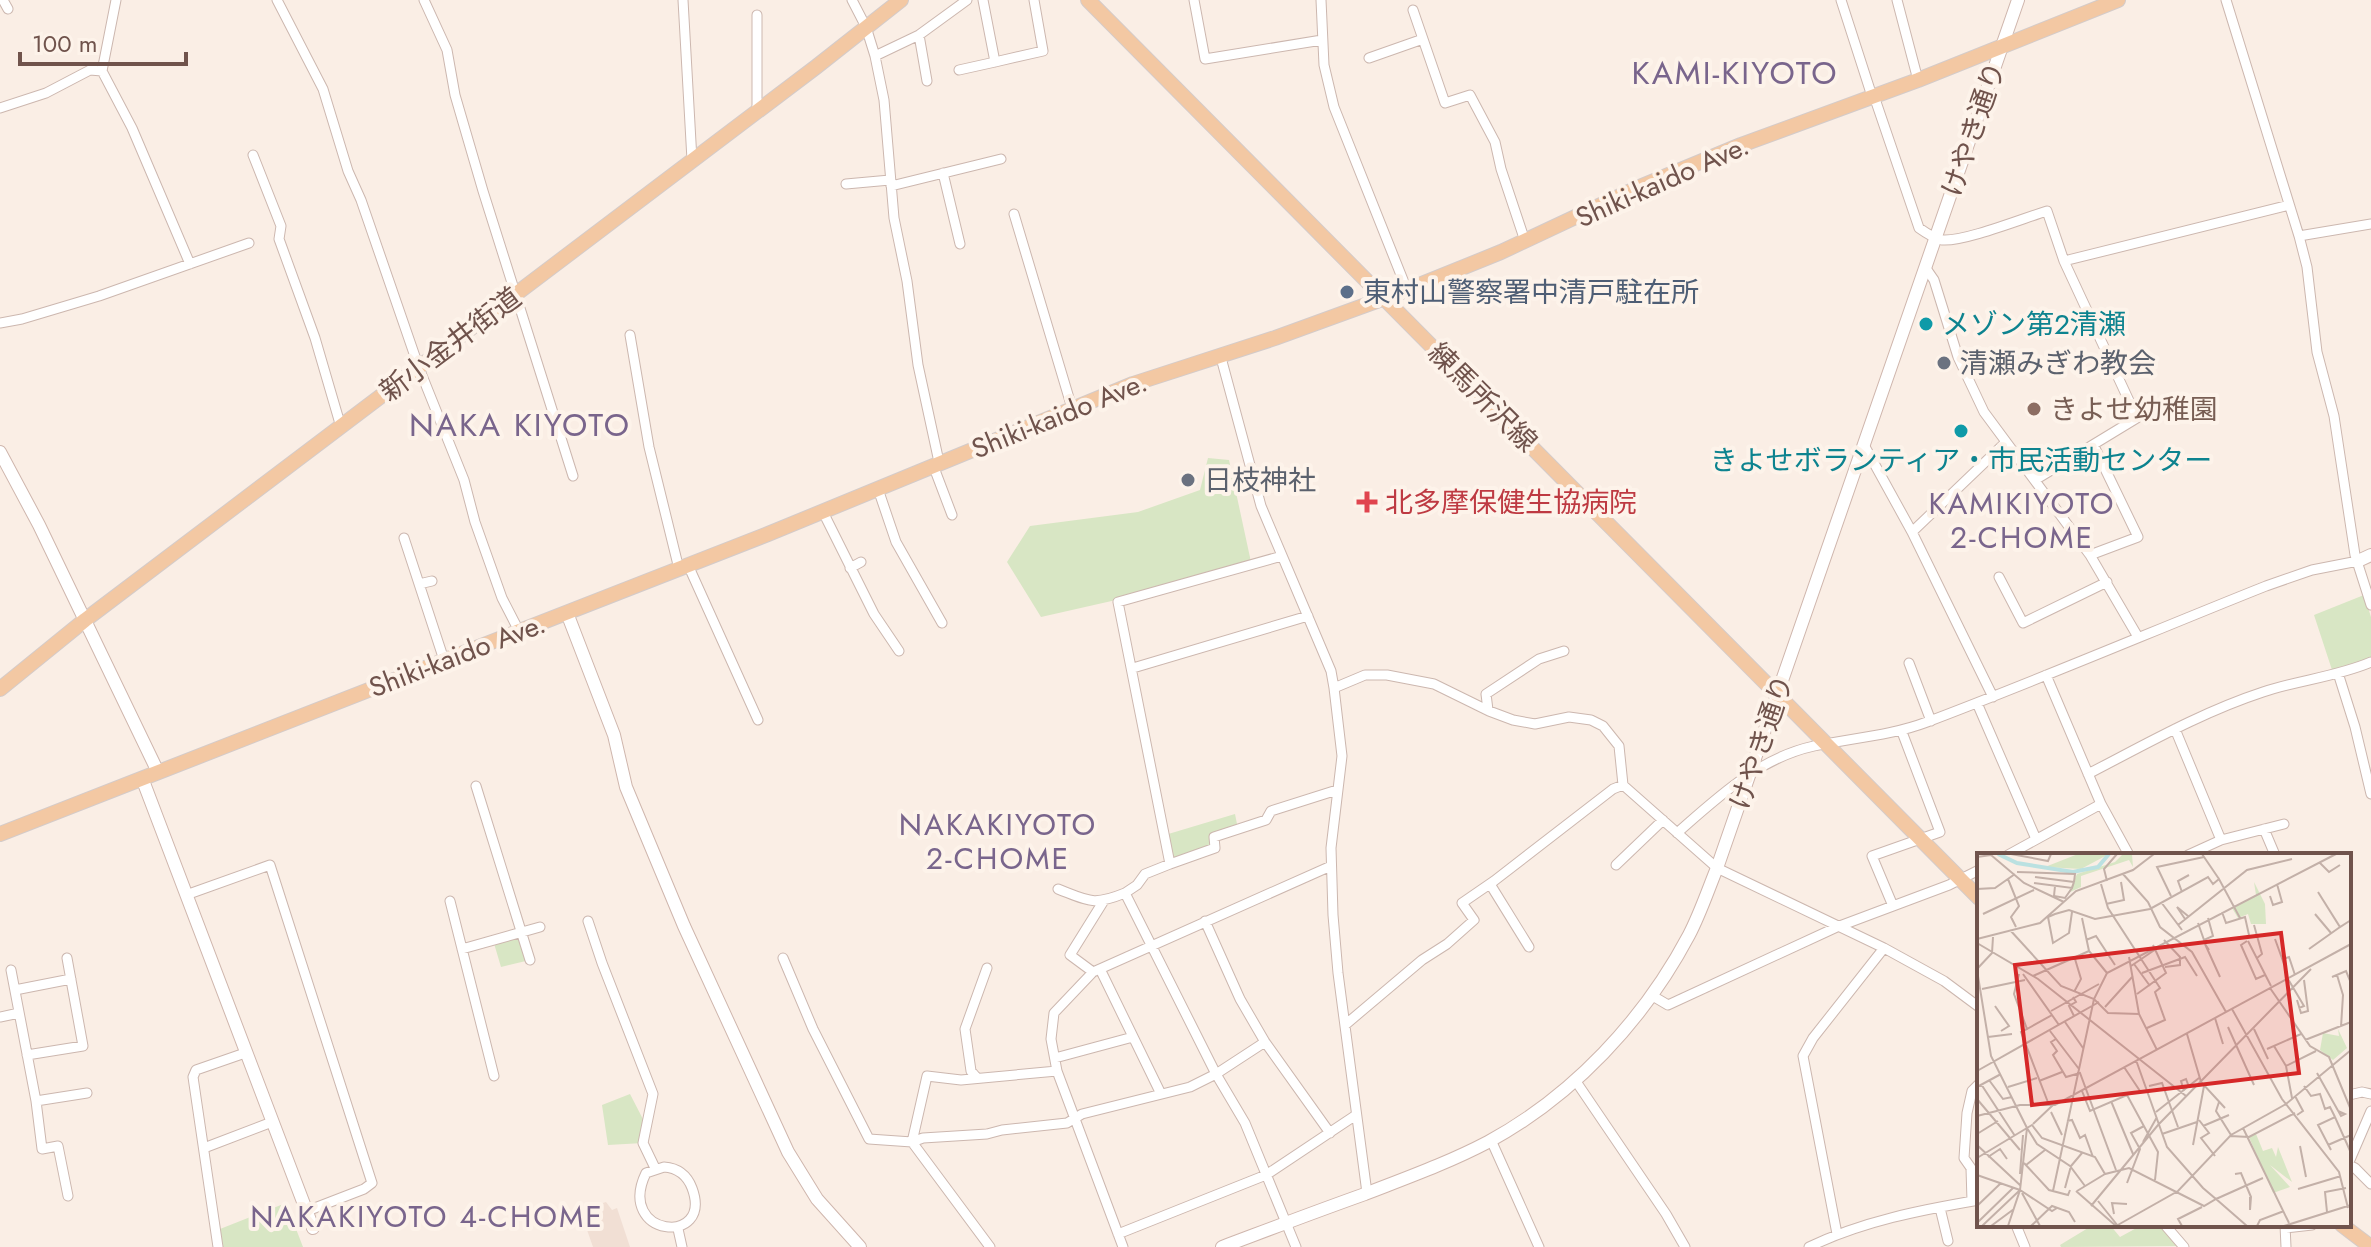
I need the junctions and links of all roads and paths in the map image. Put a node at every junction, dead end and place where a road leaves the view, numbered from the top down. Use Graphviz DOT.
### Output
graph roads {
  1 [pos="116,0"];
  2 [pos="277,0"];
  3 [pos="424,0"];
  4 [pos="683,0"];
  5 [pos="852,0"];
  6 [pos="901,0"];
  7 [pos="967,0"];
  8 [pos="983,0"];
  9 [pos="1034,0"];
  10 [pos="1088,0"];
  11 [pos="1194,0"];
  12 [pos="1321,0"];
  13 [pos="1841,0"];
  14 [pos="1897,0"];
  15 [pos="2018,0"];
  16 [pos="2118,0"];
  17 [pos="2226,0"];
  18 [pos="1413,10"];
  19 [pos="757,15"];
  20 [pos="866,27"];
  21 [pos="919,35"];
  22 [pos="1423,39"];
  23 [pos="1322,40"];
  24 [pos="2000,49"];
  25 [pos="875,56"];
  26 [pos="1369,58"];
  27 [pos="995,62"];
  28 [pos="959,70"];
  29 [pos="102,71"];
  30 [pos="1918,80"];
  31 [pos="927,81"];
  32 [pos="1874,96"];
  33 [pos="0,108"];
  34 [pos="757,111"];
  35 [pos="253,155"];
  36 [pos="1001,159"];
  37 [pos="692,160"];
  38 [pos="943,173"];
  39 [pos="891,183"];
  40 [pos="846,184"];
  41 [pos="277,185"];
  42 [pos="267,189"];
  43 [pos="2289,205"];
  44 [pos="1014,214"];
  45 [pos="2371,224"];
  46 [pos="2299,236"];
  47 [pos="1936,238"];
  48 [pos="1525,241"];
  49 [pos="249,243"];
  50 [pos="960,244"];
  51 [pos="2064,261"];
  52 [pos="190,264"];
  53 [pos="1925,267"];
  54 [pos="1407,290"];
  55 [pos="516,294"];
  56 [pos="1385,298"];
  57 [pos="0,323"];
  58 [pos="630,335"];
  59 [pos="1220,354"];
  60 [pos="419,368"];
  61 [pos="1072,408"];
  62 [pos="341,427"];
  63 [pos="2005,443"];
  64 [pos="1864,445"];
  65 [pos="2094,446"];
  66 [pos="0,452"];
  67 [pos="936,464"];
  68 [pos="573,476"];
  69 [pos="2035,480"];
  70 [pos="878,489"];
  71 [pos="823,512"];
  72 [pos="952,515"];
  73 [pos="1912,532"];
  74 [pos="404,538"];
  75 [pos="2090,555"];
  76 [pos="2371,555"];
  77 [pos="1282,556"];
  78 [pos="2358,561"];
  79 [pos="861,562"];
  80 [pos="684,567"];
  81 [pos="850,568"];
  82 [pos="1999,577"];
  83 [pos="432,581"];
  84 [pos="2107,582"];
  85 [pos="419,584"];
  86 [pos="2371,605"];
  87 [pos="884,608"];
  88 [pos="567,613"];
  89 [pos="874,614"];
  90 [pos="1308,616"];
  91 [pos="85,620"];
  92 [pos="942,623"];
  93 [pos="519,631"];
  94 [pos="2138,637"];
  95 [pos="899,651"];
  96 [pos="1564,651"];
  97 [pos="444,660"];
  98 [pos="2371,662"];
  99 [pos="1909,663"];
  100 [pos="1133,668"];
  101 [pos="2338,673"];
  102 [pos="2046,675"];
  103 [pos="1334,688"];
  104 [pos="0,689"];
  105 [pos="1778,695"];
  106 [pos="1993,697"];
  107 [pos="1977,703"];
  108 [pos="1488,710"];
  109 [pos="758,720"];
  110 [pos="1931,721"];
  111 [pos="2175,729"];
  112 [pos="1902,732"];
  113 [pos="1827,744"];
  114 [pos="158,772"];
  115 [pos="1751,773"];
  116 [pos="2088,774"];
  117 [pos="142,778"];
  118 [pos="1623,785"];
  119 [pos="476,786"];
  120 [pos="1337,790"];
  121 [pos="2371,794"];
  122 [pos="2101,804"];
  123 [pos="1663,820"];
  124 [pos="2284,824"];
  125 [pos="2264,829"];
  126 [pos="1677,833"];
  127 [pos="0,834"];
  128 [pos="2036,839"];
  129 [pos="1921,840"];
  130 [pos="2221,840"];
  131 [pos="2012,853"];
  132 [pos="2128,853"];
  133 [pos="2192,853"];
  134 [pos="2274,853"];
  135 [pos="1170,864"];
  136 [pos="1616,865"];
  137 [pos="1331,866"];
  138 [pos="1717,868"];
  139 [pos="1977,871"];
  140 [pos="1961,880"];
  141 [pos="1490,884"];
  142 [pos="1058,889"];
  143 [pos="1125,893"];
  144 [pos="186,895"];
  145 [pos="1977,896"];
  146 [pos="450,901"];
  147 [pos="1103,902"];
  148 [pos="1893,906"];
  149 [pos="588,921"];
  150 [pos="1205,921"];
  151 [pos="540,927"];
  152 [pos="1837,927"];
  153 [pos="521,933"];
  154 [pos="1152,944"];
  155 [pos="1529,947"];
  156 [pos="1884,948"];
  157 [pos="462,949"];
  158 [pos="67,958"];
  159 [pos="783,958"];
  160 [pos="530,960"];
  161 [pos="987,968"];
  162 [pos="11,970"];
  163 [pos="1097,970"];
  164 [pos="71,979"];
  165 [pos="15,990"];
  166 [pos="1651,995"];
  167 [pos="1977,1006"];
  168 [pos="19,1013"];
  169 [pos="0,1017"];
  170 [pos="1345,1025"];
  171 [pos="1133,1037"];
  172 [pos="1265,1042"];
  173 [pos="245,1053"];
  174 [pos="27,1055"];
  175 [pos="1055,1058"];
  176 [pos="1057,1071"];
  177 [pos="1216,1074"];
  178 [pos="494,1076"];
  179 [pos="977,1078"];
  180 [pos="1575,1080"];
  181 [pos="1977,1086"];
  182 [pos="87,1093"];
  183 [pos="1161,1094"];
  184 [pos="2371,1094"];
  185 [pos="2351,1095"];
  186 [pos="36,1101"];
  187 [pos="2371,1111"];
  188 [pos="1356,1115"];
  189 [pos="1075,1118"];
  190 [pos="272,1122"];
  191 [pos="1330,1133"];
  192 [pos="1491,1140"];
  193 [pos="912,1142"];
  194 [pos="204,1148"];
  195 [pos="2351,1159"];
  196 [pos="2351,1165"];
  197 [pos="655,1168"];
  198 [pos="1266,1175"];
  199 [pos="2371,1184"];
  200 [pos="1367,1193"];
  201 [pos="68,1196"];
  202 [pos="1975,1200"];
  203 [pos="1940,1208"];
  204 [pos="307,1211"];
  205 [pos="1287,1223"];
  206 [pos="2017,1227"];
  207 [pos="2167,1227"];
  208 [pos="2285,1227"];
  209 [pos="2345,1227"];
  210 [pos="313,1228"];
  211 [pos="678,1229"];
  212 [pos="1118,1234"];
  213 [pos="1837,1234"];
  214 [pos="1948,1241"];
  215 [pos="1537,1244"];
  216 [pos="218,1247"];
  217 [pos="682,1247"];
  218 [pos="860,1247"];
  219 [pos="990,1247"];
  220 [pos="1123,1247"];
  221 [pos="1222,1247"];
  222 [pos="1296,1247"];
  223 [pos="1525,1247"];
  224 [pos="1685,1247"];
  225 [pos="1809,1247"];
  226 [pos="2025,1247"];
  227 [pos="2184,1247"];
  228 [pos="2286,1247"];
  229 [pos="2371,1247"];
  1 -- 29 [label="street"];
  2 -- 60 [label="street"];
  3 -- 55 [label="street"];
  4 -- 37 [label="street"];
  5 -- 20 [label="street"];
  6 -- 20 [label="main road, 新小金井街道"];
  7 -- 21 [label="street"];
  8 -- 27 [label="street"];
  9 -- 27 [label="street"];
  10 -- 56 [label="main road, 練馬所沢線"];
  11 -- 23 [label="street"];
  12 -- 23 [label="street"];
  13 -- 32 [label="street"];
  14 -- 30 [label="street"];
  15 -- 24 [label="street, けやき通り"];
  16 -- 24 [label="main road, Shiki-kaido Ave."];
  17 -- 43 [label="street"];
  18 -- 22 [label="street"];
  19 -- 34 [label="street"];
  20 -- 25 [label="street"];
  20 -- 34 [label="main road, 新小金井街道"];
  21 -- 25 [label="street"];
  21 -- 31 [label="street"];
  22 -- 26 [label="street"];
  22 -- 48 [label="street"];
  23 -- 54 [label="street"];
  24 -- 30 [label="main road, Shiki-kaido Ave."];
  24 -- 47 [label="street, けやき通り"];
  25 -- 39 [label="street"];
  27 -- 28 [label="street"];
  29 -- 33 [label="street"];
  29 -- 52 [label="street"];
  30 -- 32 [label="main road, Shiki-kaido Ave."];
  32 -- 47 [label="street"];
  32 -- 48 [label="main road, Shiki-kaido Ave."];
  34 -- 37 [label="main road, 新小金井街道"];
  35 -- 42 [label="street"];
  36 -- 38 [label="street"];
  37 -- 55 [label="main road, 新小金井街道"];
  38 -- 39 [label="street"];
  38 -- 50 [label="street"];
  39 -- 40 [label="street"];
  39 -- 67 [label="street"];
  41 -- 42 [label="street"];
  42 -- 62 [label="street"];
  43 -- 46 [label="street"];
  43 -- 51 [label="street"];
  44 -- 61 [label="street"];
  45 -- 46 [label="street"];
  46 -- 78 [label="street"];
  47 -- 51 [label="street"];
  47 -- 53 [label="street, けやき通り"];
  48 -- 54 [label="main road, Shiki-kaido Ave."];
  49 -- 52 [label="street"];
  51 -- 65 [label="street"];
  52 -- 57 [label="street"];
  53 -- 63 [label="street"];
  53 -- 64 [label="street, けやき通り"];
  54 -- 56 [label="main road, Shiki-kaido Ave."];
  55 -- 60 [label="main road, 新小金井街道"];
  55 -- 68 [label="street"];
  56 -- 59 [label="main road, Shiki-kaido Ave."];
  56 -- 105 [label="main road, 練馬所沢線"];
  58 -- 80 [label="street"];
  59 -- 61 [label="main road, Shiki-kaido Ave."];
  59 -- 77 [label="street"];
  60 -- 62 [label="main road, 新小金井街道"];
  60 -- 93 [label="street"];
  61 -- 67 [label="main road, Shiki-kaido Ave."];
  62 -- 91 [label="main road, 新小金井街道"];
  63 -- 69 [label="street"];
  63 -- 73 [label="street"];
  64 -- 73 [label="street"];
  64 -- 105 [label="street, けやき通り"];
  65 -- 69 [label="street"];
  65 -- 75 [label="street"];
  66 -- 91 [label="street"];
  67 -- 70 [label="main road, Shiki-kaido Ave."];
  67 -- 72 [label="street"];
  69 -- 75 [label="street"];
  70 -- 71 [label="main road, Shiki-kaido Ave."];
  70 -- 92 [label="street"];
  71 -- 80 [label="main road, Shiki-kaido Ave."];
  71 -- 81 [label="street"];
  73 -- 106 [label="street"];
  74 -- 85 [label="street"];
  75 -- 84 [label="street"];
  76 -- 78 [label="street"];
  77 -- 90 [label="street"];
  77 -- 100 [label="street"];
  78 -- 86 [label="street"];
  78 -- 94 [label="street"];
  79 -- 81 [label="street"];
  80 -- 88 [label="main road, Shiki-kaido Ave."];
  80 -- 109 [label="street"];
  81 -- 89 [label="street"];
  82 -- 84 [label="street"];
  83 -- 85 [label="street"];
  84 -- 94 [label="street"];
  85 -- 97 [label="street"];
  87 -- 89 [label="street"];
  88 -- 93 [label="main road, Shiki-kaido Ave."];
  88 -- 218 [label="street"];
  89 -- 95 [label="street"];
  90 -- 100 [label="street"];
  90 -- 103 [label="street"];
  91 -- 104 [label="main road, 新小金井街道"];
  91 -- 114 [label="street"];
  93 -- 97 [label="main road, Shiki-kaido Ave."];
  94 -- 102 [label="street"];
  96 -- 108 [label="street"];
  97 -- 114 [label="main road, Shiki-kaido Ave."];
  98 -- 101 [label="street"];
  99 -- 110 [label="street"];
  100 -- 135 [label="street"];
  101 -- 111 [label="street"];
  101 -- 121 [label="street"];
  102 -- 106 [label="street"];
  102 -- 116 [label="street"];
  103 -- 108 [label="street"];
  103 -- 120 [label="street"];
  105 -- 113 [label="main road, 練馬所沢線"];
  105 -- 115 [label="street, けやき通り"];
  106 -- 107 [label="street"];
  107 -- 110 [label="street"];
  107 -- 128 [label="street"];
  108 -- 118 [label="street"];
  110 -- 112 [label="street"];
  111 -- 116 [label="street"];
  111 -- 130 [label="street"];
  112 -- 113 [label="street"];
  112 -- 129 [label="street"];
  113 -- 115 [label="street"];
  113 -- 129 [label="main road, 練馬所沢線"];
  114 -- 117 [label="main road, Shiki-kaido Ave."];
  115 -- 126 [label="street"];
  115 -- 138 [label="street, けやき通り"];
  116 -- 122 [label="street"];
  117 -- 127 [label="main road, Shiki-kaido Ave."];
  117 -- 144 [label="street"];
  118 -- 123 [label="street"];
  118 -- 141 [label="street"];
  119 -- 153 [label="street"];
  120 -- 135 [label="street"];
  120 -- 137 [label="street"];
  122 -- 128 [label="street"];
  122 -- 132 [label="street"];
  123 -- 126 [label="street"];
  123 -- 136 [label="street"];
  124 -- 125 [label="street"];
  125 -- 130 [label="street"];
  125 -- 134 [label="street"];
  126 -- 138 [label="street"];
  128 -- 131 [label="street"];
  129 -- 140 [label="main road, 練馬所沢線"];
  129 -- 148 [label="street"];
  130 -- 133 [label="street"];
  135 -- 143 [label="street"];
  137 -- 150 [label="street"];
  137 -- 170 [label="street"];
  138 -- 152 [label="street"];
  138 -- 166 [label="street, けやき通り"];
  139 -- 140 [label="street"];
  140 -- 145 [label="main road, 練馬所沢線"];
  140 -- 148 [label="street"];
  141 -- 155 [label="street"];
  141 -- 170 [label="street"];
  142 -- 147 [label="street"];
  143 -- 147 [label="street"];
  143 -- 154 [label="street"];
  144 -- 173 [label="street"];
  144 -- 204 [label="street"];
  146 -- 157 [label="street"];
  147 -- 163 [label="street"];
  148 -- 152 [label="street"];
  149 -- 197 [label="street"];
  150 -- 154 [label="street"];
  150 -- 172 [label="street"];
  151 -- 153 [label="street"];
  152 -- 156 [label="street"];
  152 -- 166 [label="street"];
  153 -- 157 [label="street"];
  153 -- 160 [label="street"];
  154 -- 163 [label="street"];
  154 -- 177 [label="street"];
  156 -- 167 [label="street"];
  156 -- 213 [label="street"];
  157 -- 178 [label="street"];
  158 -- 164 [label="street"];
  159 -- 193 [label="street"];
  161 -- 179 [label="street"];
  162 -- 165 [label="street"];
  163 -- 171 [label="street"];
  163 -- 175 [label="street"];
  164 -- 165 [label="street"];
  164 -- 174 [label="street"];
  165 -- 168 [label="street"];
  166 -- 180 [label="street, けやき通り"];
  168 -- 169 [label="street"];
  168 -- 174 [label="street"];
  170 -- 188 [label="street"];
  171 -- 175 [label="street"];
  171 -- 183 [label="street"];
  172 -- 177 [label="street"];
  172 -- 191 [label="street"];
  173 -- 190 [label="street"];
  173 -- 194 [label="street"];
  174 -- 186 [label="street"];
  175 -- 176 [label="street"];
  176 -- 179 [label="street"];
  176 -- 189 [label="street"];
  177 -- 183 [label="street"];
  177 -- 198 [label="street"];
  179 -- 193 [label="street"];
  180 -- 192 [label="street, けやき通り"];
  180 -- 224 [label="street"];
  181 -- 202 [label="street"];
  182 -- 186 [label="street"];
  183 -- 189 [label="street"];
  184 -- 185 [label="street"];
  186 -- 201 [label="street"];
  187 -- 195 [label="street"];
  188 -- 191 [label="street"];
  188 -- 200 [label="street"];
  189 -- 193 [label="street"];
  189 -- 212 [label="street"];
  190 -- 194 [label="street"];
  190 -- 204 [label="street"];
  191 -- 198 [label="street"];
  192 -- 200 [label="street, けやき通り"];
  192 -- 215 [label="street"];
  193 -- 219 [label="street"];
  194 -- 216 [label="street"];
  196 -- 199 [label="street"];
  197 -- 211 [label="street"];
  197 -- 211 [label="street"];
  198 -- 205 [label="street"];
  198 -- 212 [label="street"];
  200 -- 205 [label="street, けやき通り"];
  202 -- 203 [label="street"];
  203 -- 213 [label="street"];
  203 -- 214 [label="street"];
  204 -- 210 [label="street"];
  205 -- 221 [label="street, けやき通り"];
  205 -- 222 [label="street"];
  206 -- 226 [label="street"];
  207 -- 227 [label="street"];
  208 -- 228 [label="street"];
  209 -- 229 [label="main road"];
  211 -- 217 [label="street"];
  212 -- 220 [label="street"];
  213 -- 225 [label="street"];
  215 -- 223 [label="street"];
}
